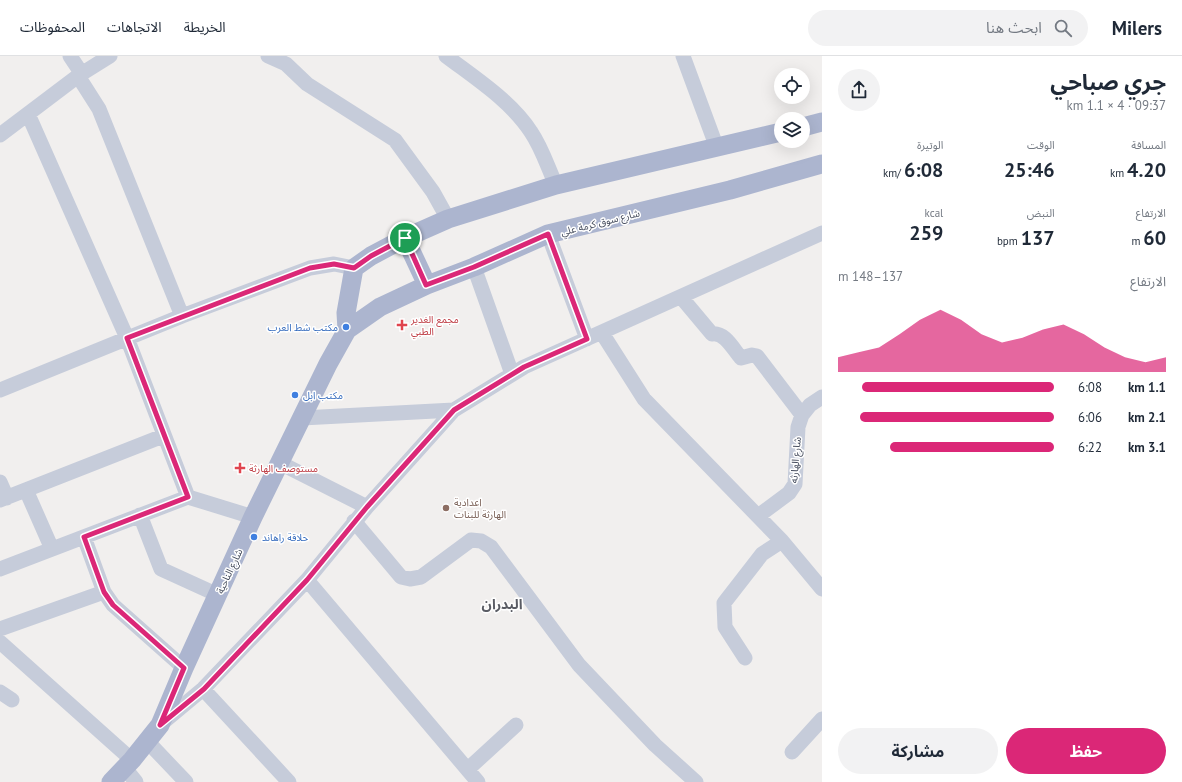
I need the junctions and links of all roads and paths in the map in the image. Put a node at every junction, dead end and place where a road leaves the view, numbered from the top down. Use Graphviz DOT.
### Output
graph roads {
  1 [pos="70,56"];
  2 [pos="268,56"];
  3 [pos="683,56"];
  4 [pos="108,57"];
  5 [pos="451,58"];
  6 [pos="289,60"];
  7 [pos="80,75"];
  8 [pos="28,114"];
  9 [pos="822,122"];
  10 [pos="810,125"];
  11 [pos="774,134"];
  12 [pos="0,135"];
  13 [pos="717,148"];
  14 [pos="822,164"];
  15 [pos="556,185"];
  16 [pos="448,219"];
  17 [pos="822,233"];
  18 [pos="548,234"];
  19 [pos="405,238"];
  20 [pos="474,267"];
  21 [pos="354,268"];
  22 [pos="426,285"];
  23 [pos="350,288"];
  24 [pos="681,297"];
  25 [pos="380,307"];
  26 [pos="182,316"];
  27 [pos="347,330"];
  28 [pos="602,333"];
  29 [pos="127,338"];
  30 [pos="587,339"];
  31 [pos="512,374"];
  32 [pos="0,390"];
  33 [pos="822,397"];
  34 [pos="454,410"];
  35 [pos="802,415"];
  36 [pos="302,418"];
  37 [pos="164,436"];
  38 [pos="280,463"];
  39 [pos="0,482"];
  40 [pos="26,490"];
  41 [pos="188,497"];
  42 [pos="3,499"];
  43 [pos="367,507"];
  44 [pos="140,515"];
  45 [pos="758,516"];
  46 [pos="253,517"];
  47 [pos="354,521"];
  48 [pos="84,537"];
  49 [pos="782,540"];
  50 [pos="52,549"];
  51 [pos="0,569"];
  52 [pos="307,580"];
  53 [pos="822,589"];
  54 [pos="104,592"];
  55 [pos="218,595"];
  56 [pos="0,629"];
  57 [pos="0,642"];
  58 [pos="745,658"];
  59 [pos="184,668"];
  60 [pos="204,689"];
  61 [pos="822,719"];
  62 [pos="516,724"];
  63 [pos="160,725"];
  64 [pos="147,741"];
  65 [pos="792,752"];
  66 [pos="128,764"];
  67 [pos="468,769"];
  68 [pos="111,782"];
  69 [pos="136,782"];
  70 [pos="186,782"];
  71 [pos="289,782"];
  72 [pos="478,782"];
  73 [pos="696,782"];
  1 -- 7 [label="street"];
  2 -- 6 [label="street"];
  3 -- 13 [label="street"];
  4 -- 7 [label="street"];
  5 -- 15 [label="street"];
  6 -- 16 [label="street"];
  7 -- 8 [label="street"];
  7 -- 26 [label="street"];
  8 -- 12 [label="street"];
  8 -- 29 [label="street"];
  9 -- 10 [label="main road"];
  11 -- 13 [label="main road"];
  13 -- 15 [label="main road"];
  14 -- 18 [label="main road, شارع سوق كرمة علي"];
  15 -- 16 [label="main road"];
  16 -- 19 [label="main road"];
  17 -- 24 [label="street"];
  18 -- 20 [label="main road, شارع سوق كرمة علي"];
  18 -- 30 [label="street"];
  19 -- 21 [label="main road"];
  19 -- 22 [label="main road"];
  20 -- 22 [label="main road, شارع سوق كرمة علي"];
  20 -- 31 [label="street"];
  21 -- 23 [label="main road"];
  21 -- 26 [label="street"];
  22 -- 25 [label="main road, شارع سوق كرمة علي"];
  23 -- 25 [label="main road"];
  23 -- 27 [label="main road"];
  24 -- 28 [label="street"];
  24 -- 35 [label="street"];
  25 -- 27 [label="main road, شارع سوق كرمة علي"];
  26 -- 29 [label="street"];
  27 -- 36 [label="main road, شارع الناحية"];
  28 -- 30 [label="street"];
  28 -- 45 [label="street"];
  29 -- 32 [label="street"];
  29 -- 37 [label="street"];
  30 -- 31 [label="street"];
  31 -- 34 [label="street"];
  33 -- 35 [label="street"];
  34 -- 36 [label="street"];
  34 -- 43 [label="street"];
  35 -- 45 [label="street, شارع الهارثه"];
  36 -- 38 [label="main road, شارع الناحية"];
  37 -- 40 [label="street"];
  37 -- 41 [label="street"];
  38 -- 43 [label="street"];
  38 -- 46 [label="main road, شارع الناحية"];
  39 -- 42 [label="street"];
  40 -- 42 [label="street"];
  40 -- 50 [label="street"];
  41 -- 44 [label="street"];
  41 -- 46 [label="street"];
  43 -- 47 [label="street"];
  44 -- 48 [label="street"];
  44 -- 55 [label="street"];
  45 -- 49 [label="street"];
  46 -- 55 [label="main road, شارع الناحية"];
  47 -- 52 [label="street"];
  47 -- 73 [label="street"];
  48 -- 50 [label="street"];
  48 -- 54 [label="street"];
  49 -- 53 [label="street"];
  49 -- 58 [label="street"];
  50 -- 51 [label="street"];
  52 -- 60 [label="street"];
  52 -- 67 [label="street"];
  54 -- 56 [label="street"];
  54 -- 59 [label="street"];
  55 -- 59 [label="main road, شارع الناحية"];
  57 -- 66 [label="street"];
  59 -- 63 [label="main road, شارع الناحية"];
  60 -- 63 [label="street"];
  60 -- 71 [label="street"];
  61 -- 65 [label="street"];
  62 -- 67 [label="street"];
  63 -- 64 [label="main road, شارع الناحية"];
  64 -- 66 [label="main road, شارع الناحية"];
  64 -- 70 [label="street"];
  66 -- 68 [label="main road, شارع الناحية"];
  66 -- 69 [label="street"];
  67 -- 72 [label="street"];
}
